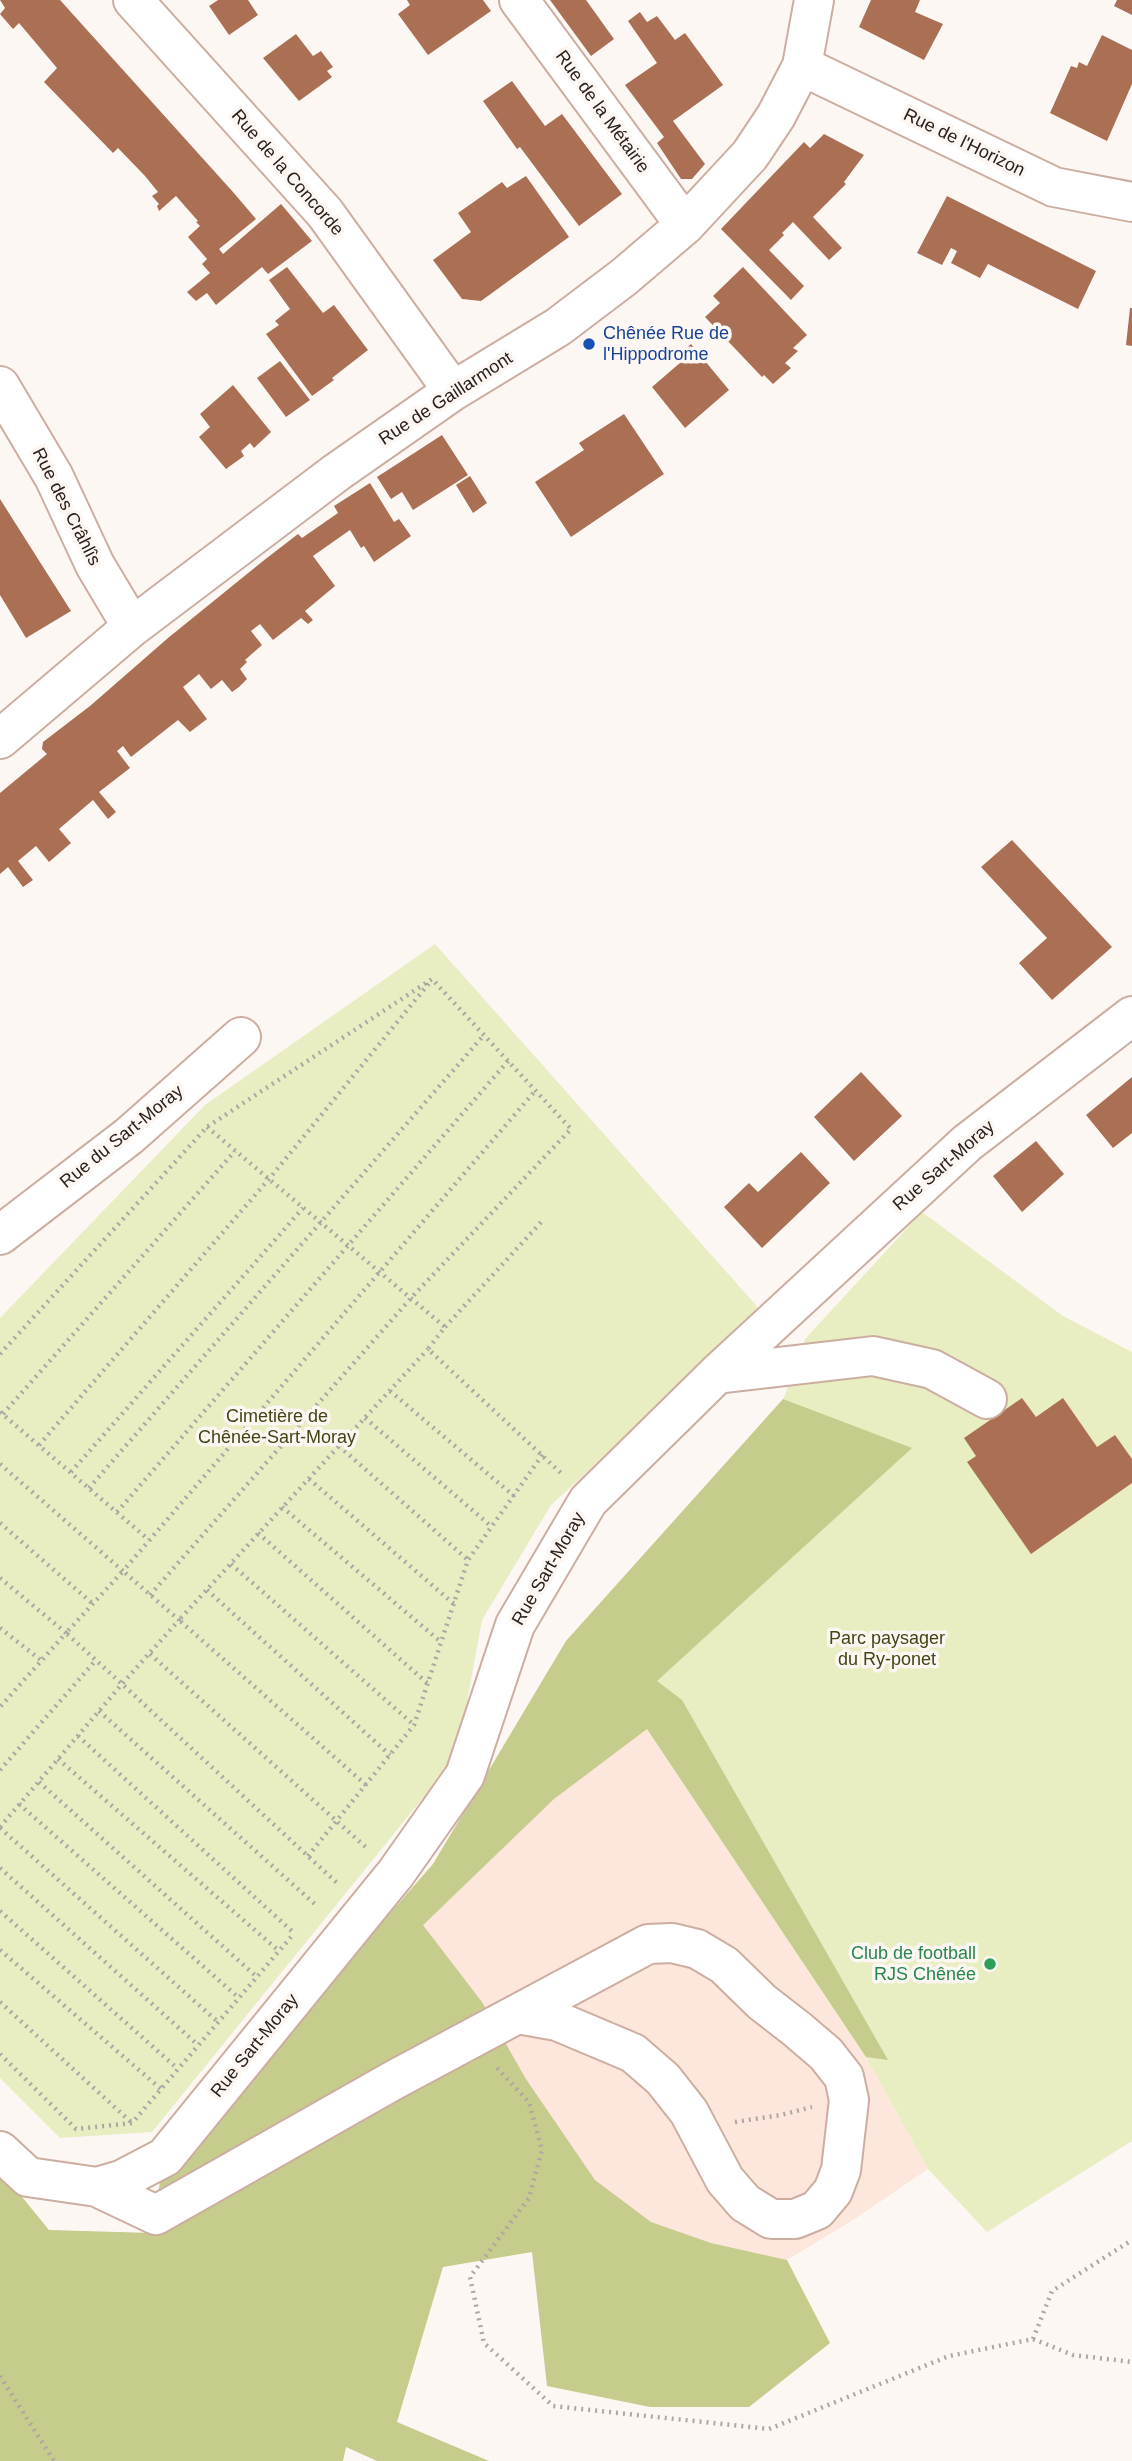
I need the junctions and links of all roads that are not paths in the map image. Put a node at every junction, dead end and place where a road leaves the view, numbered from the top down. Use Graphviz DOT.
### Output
graph roads {
  1 [pos="133,0"];
  2 [pos="519,0"];
  3 [pos="814,0"];
  4 [pos="802,66"];
  5 [pos="1132,201"];
  6 [pos="685,225"];
  7 [pos="0,386"];
  8 [pos="453,391"];
  9 [pos="132,627"];
  10 [pos="0,739"];
  11 [pos="1132,1016"];
  12 [pos="241,1037"];
  13 [pos="0,1235"];
  14 [pos="717,1374"];
  15 [pos="987,1399"];
  16 [pos="518,2014"];
  17 [pos="0,2151"];
  18 [pos="97,2187"];
  1 -- 8 [label="street, Rue de la Concorde"];
  2 -- 6 [label="street, Rue de la Métairie"];
  3 -- 4 [label="street, Rue de Gaillarmont"];
  4 -- 5 [label="street, Rue de l'Horizon"];
  4 -- 6 [label="street, Rue de Gaillarmont"];
  6 -- 8 [label="street, Rue de Gaillarmont"];
  7 -- 9 [label="street, Rue des Crâhlîs"];
  8 -- 9 [label="street, Rue de Gaillarmont"];
  9 -- 10 [label="street, Rue de Gaillarmont"];
  11 -- 14 [label="street, Rue Sart-Moray"];
  12 -- 13 [label="street, Rue du Sart-Moray"];
  14 -- 15 [label="street"];
  14 -- 18 [label="street, Rue Sart-Moray"];
  16 -- 16 [label="street"];
  16 -- 18 [label="street"];
  17 -- 18 [label="street, Rue Sart-Moray"];
}
